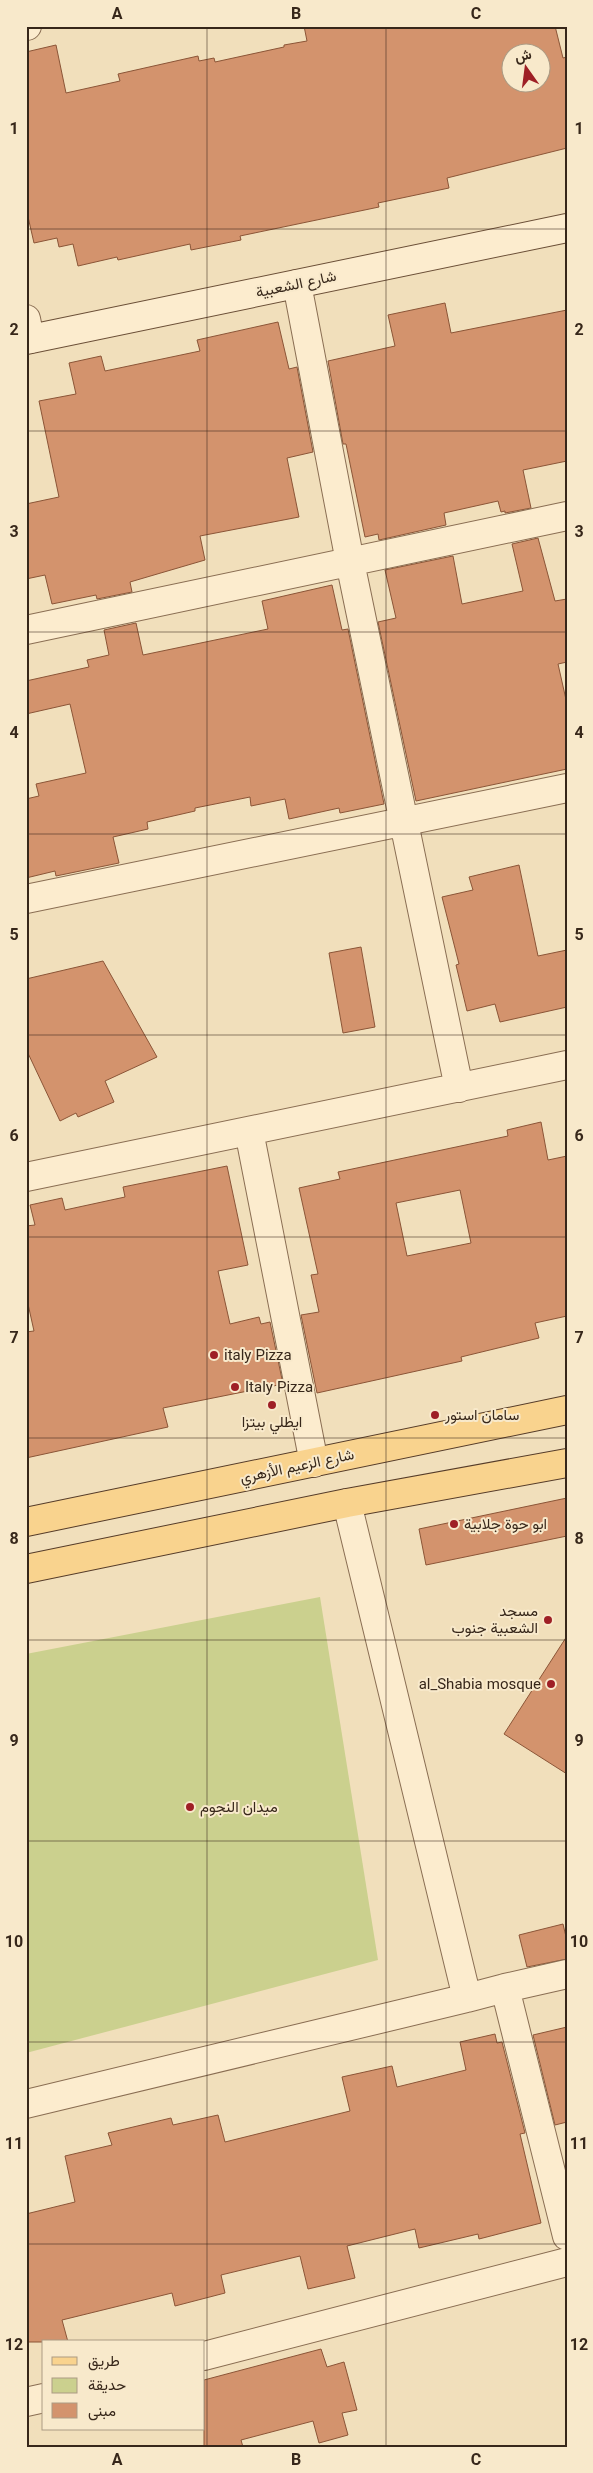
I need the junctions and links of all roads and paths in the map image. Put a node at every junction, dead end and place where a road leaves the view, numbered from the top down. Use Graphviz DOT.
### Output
graph roads {
  1 [pos="567,228"];
  2 [pos="297,284"];
  3 [pos="28,332"];
  4 [pos="567,516"];
  5 [pos="350,562"];
  6 [pos="26,630"];
  7 [pos="567,788"];
  8 [pos="402,822"];
  9 [pos="26,899"];
  10 [pos="567,1066"];
  11 [pos="459,1088"];
  12 [pos="249,1132"];
  13 [pos="26,1177"];
  14 [pos="567,1410"];
  15 [pos="314,1462"];
  16 [pos="567,1463"];
  17 [pos="348,1503"];
  18 [pos="26,1522"];
  19 [pos="26,1570"];
  20 [pos="567,1974"];
  21 [pos="505,1988"];
  22 [pos="467,1998"];
  23 [pos="26,2104"];
  24 [pos="567,2236"];
  25 [pos="567,2262"];
  26 [pos="205,2356"];
  27 [pos="42,2398"];
  28 [pos="26,2402"];
  1 -- 2 [label="street, شارع الشعبية"];
  2 -- 3 [label="street, شارع الشعبية"];
  2 -- 5 [label="street"];
  4 -- 5 [label="street"];
  5 -- 6 [label="street"];
  5 -- 8 [label="street"];
  7 -- 8 [label="street"];
  8 -- 9 [label="street"];
  8 -- 11 [label="street"];
  10 -- 11 [label="street"];
  11 -- 12 [label="street"];
  12 -- 13 [label="street"];
  12 -- 15 [label="street"];
  14 -- 15 [label="main road, شارع الزعيم الأزهري"];
  15 -- 18 [label="main road, شارع الزعيم الأزهري"];
  16 -- 17 [label="main road"];
  17 -- 19 [label="main road"];
  17 -- 22 [label="street"];
  20 -- 21 [label="street"];
  21 -- 22 [label="street"];
  21 -- 24 [label="street"];
  22 -- 23 [label="street"];
  25 -- 26 [label="street"];
  27 -- 28 [label="street"];
}
